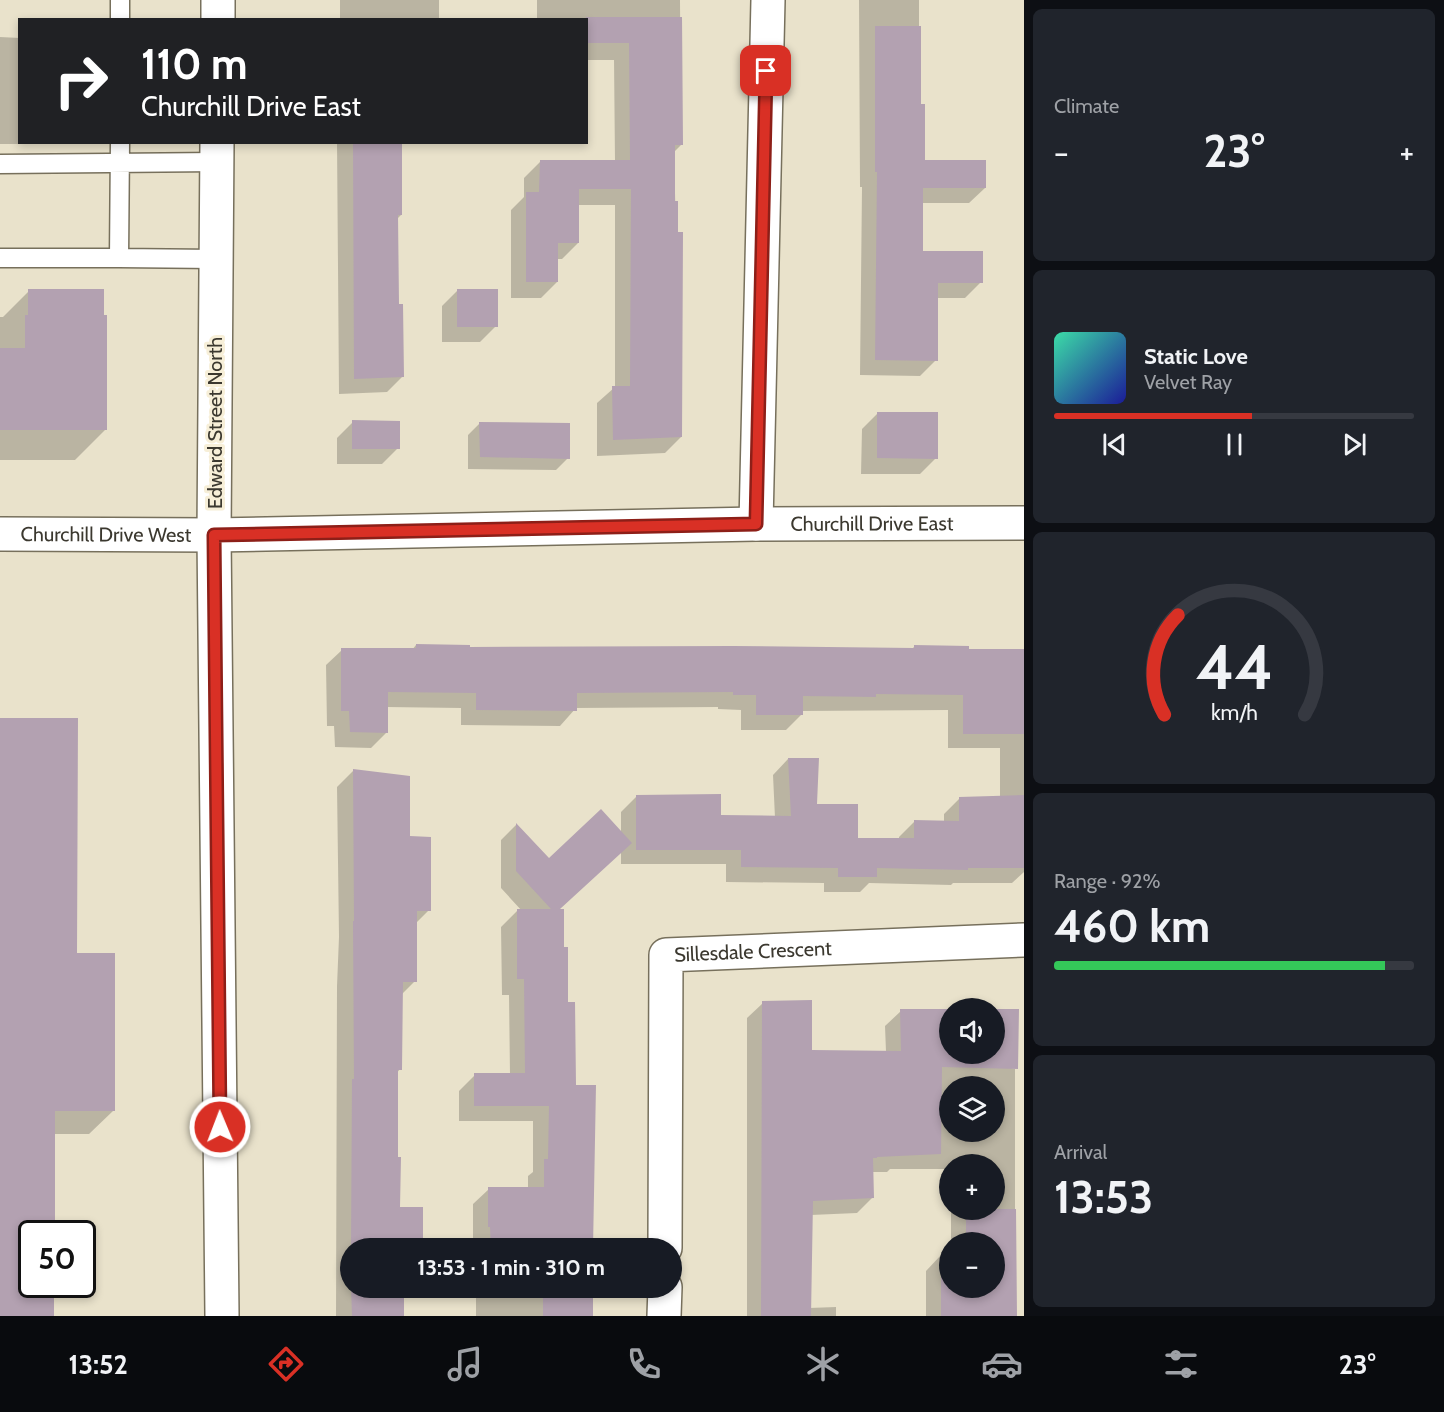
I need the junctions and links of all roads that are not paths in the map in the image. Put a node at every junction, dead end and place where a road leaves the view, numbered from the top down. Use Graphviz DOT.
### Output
graph roads {
  1 [pos="120,0"];
  2 [pos="218,0"];
  3 [pos="768,0"];
  4 [pos="120,18"];
  5 [pos="218,18"];
  6 [pos="120,144"];
  7 [pos="217,152"];
  8 [pos="120,162"];
  9 [pos="0,164"];
  10 [pos="0,258"];
  11 [pos="118,258"];
  12 [pos="216,259"];
  13 [pos="1024,523"];
  14 [pos="756,524"];
  15 [pos="0,534"];
  16 [pos="214,535"];
  17 [pos="1024,940"];
  18 [pos="665,1238"];
  19 [pos="664,1298"];
  20 [pos="222,1316"];
  21 [pos="664,1316"];
  1 -- 4 [label="lane"];
  2 -- 5 [label="street"];
  3 -- 14 [label="street"];
  6 -- 8 [label="lane"];
  7 -- 8 [label="lane"];
  7 -- 12 [label="street, Edward Street North"];
  8 -- 9 [label="lane"];
  8 -- 11 [label="lane"];
  10 -- 11 [label="lane"];
  11 -- 12 [label="lane"];
  12 -- 16 [label="street, Edward Street North"];
  13 -- 14 [label="street, Churchill Drive East"];
  14 -- 16 [label="street, Churchill Drive East"];
  15 -- 16 [label="street, Churchill Drive West"];
  16 -- 20 [label="street, Edward Street North"];
  17 -- 18 [label="street, Sillesdale Crescent"];
  19 -- 21 [label="street"];
}
